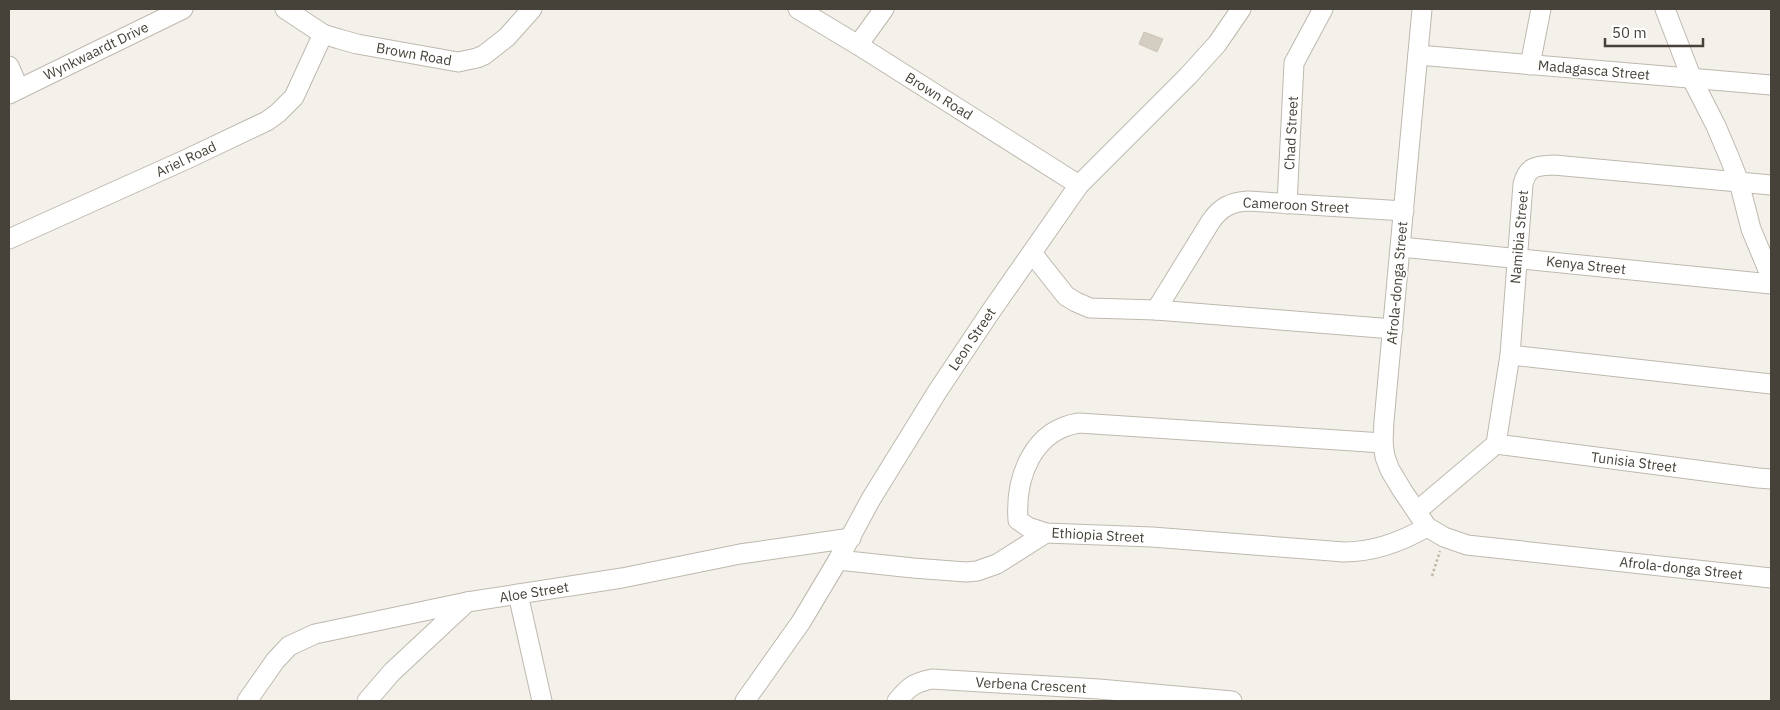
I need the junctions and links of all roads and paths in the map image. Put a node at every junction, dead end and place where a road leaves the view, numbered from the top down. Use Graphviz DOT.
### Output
graph roads {
  1 [pos="183,9"];
  2 [pos="285,9"];
  3 [pos="532,9"];
  4 [pos="798,9"];
  5 [pos="884,9"];
  6 [pos="1241,9"];
  7 [pos="1323,9"];
  8 [pos="1422,9"];
  9 [pos="1541,9"];
  10 [pos="1665,9"];
  11 [pos="323,34"];
  12 [pos="858,45"];
  13 [pos="1418,55"];
  14 [pos="1530,65"];
  15 [pos="9,66"];
  16 [pos="1692,79"];
  17 [pos="1771,85"];
  18 [pos="14,91"];
  19 [pos="1739,182"];
  20 [pos="1079,185"];
  21 [pos="1771,185"];
  22 [pos="1288,204"];
  23 [pos="1404,211"];
  24 [pos="9,239"];
  25 [pos="1401,247"];
  26 [pos="1032,253"];
  27 [pos="1517,258"];
  28 [pos="1771,277"];
  29 [pos="1771,284"];
  30 [pos="1156,310"];
  31 [pos="1393,329"];
  32 [pos="1510,355"];
  33 [pos="1771,384"];
  34 [pos="1383,443"];
  35 [pos="1496,444"];
  36 [pos="1771,479"];
  37 [pos="1417,511"];
  38 [pos="1427,527"];
  39 [pos="1046,533"];
  40 [pos="1444,537"];
  41 [pos="851,538"];
  42 [pos="838,560"];
  43 [pos="1432,576"];
  44 [pos="1771,578"];
  45 [pos="518,594"];
  46 [pos="467,602"];
  47 [pos="1098,695"];
  48 [pos="247,701"];
  49 [pos="367,701"];
  50 [pos="542,701"];
  51 [pos="745,701"];
  52 [pos="897,701"];
  53 [pos="1232,701"];
  1 -- 18 [label="street, Wynkwaardt Drive"];
  2 -- 11 [label="street, Brown Road"];
  3 -- 11 [label="street, Brown Road"];
  4 -- 12 [label="street, Brown Road"];
  5 -- 12 [label="street"];
  6 -- 20 [label="street, Leon Street"];
  7 -- 22 [label="street, Chad Street"];
  8 -- 13 [label="street, Afrola-donga Street"];
  9 -- 14 [label="street"];
  10 -- 16 [label="street"];
  11 -- 24 [label="street, Ariel Road"];
  12 -- 20 [label="street, Brown Road"];
  13 -- 14 [label="street, Madagasca Street"];
  13 -- 23 [label="street, Afrola-donga Street"];
  14 -- 16 [label="street, Madagasca Street"];
  15 -- 18 [label="street"];
  16 -- 17 [label="street, Madagasca Street"];
  16 -- 19 [label="street"];
  19 -- 21 [label="street, Namibia Street"];
  19 -- 27 [label="street, Namibia Street"];
  19 -- 28 [label="street"];
  20 -- 26 [label="street, Leon Street"];
  22 -- 23 [label="street, Cameroon Street"];
  22 -- 30 [label="street, Cameroon Street"];
  23 -- 25 [label="street, Afrola-donga Street"];
  25 -- 27 [label="street, Kenya Street"];
  25 -- 31 [label="street, Afrola-donga Street"];
  26 -- 30 [label="street"];
  26 -- 41 [label="street, Leon Street"];
  27 -- 29 [label="street, Kenya Street"];
  27 -- 32 [label="street, Namibia Street"];
  30 -- 31 [label="street"];
  31 -- 34 [label="street, Afrola-donga Street"];
  32 -- 33 [label="street"];
  32 -- 35 [label="street, Namibia Street"];
  34 -- 37 [label="street, Afrola-donga Street"];
  34 -- 39 [label="street, Ethiopia Street"];
  35 -- 36 [label="street, Tunisia Street"];
  35 -- 37 [label="street"];
  37 -- 38 [label="street, Afrola-donga Street"];
  38 -- 39 [label="street, Ethiopia Street"];
  38 -- 40 [label="street, Afrola-donga Street"];
  39 -- 42 [label="street"];
  40 -- 43 [label="path"];
  40 -- 44 [label="street, Afrola-donga Street"];
  41 -- 42 [label="street, Leon Street"];
  41 -- 45 [label="street, Aloe Street"];
  42 -- 51 [label="street, Leon Street"];
  45 -- 46 [label="street, Aloe Street"];
  45 -- 50 [label="street"];
  46 -- 48 [label="street, Aloe Street"];
  46 -- 49 [label="street"];
  47 -- 52 [label="street, Verbena Crescent"];
  47 -- 53 [label="street, Verbena Crescent"];
}
